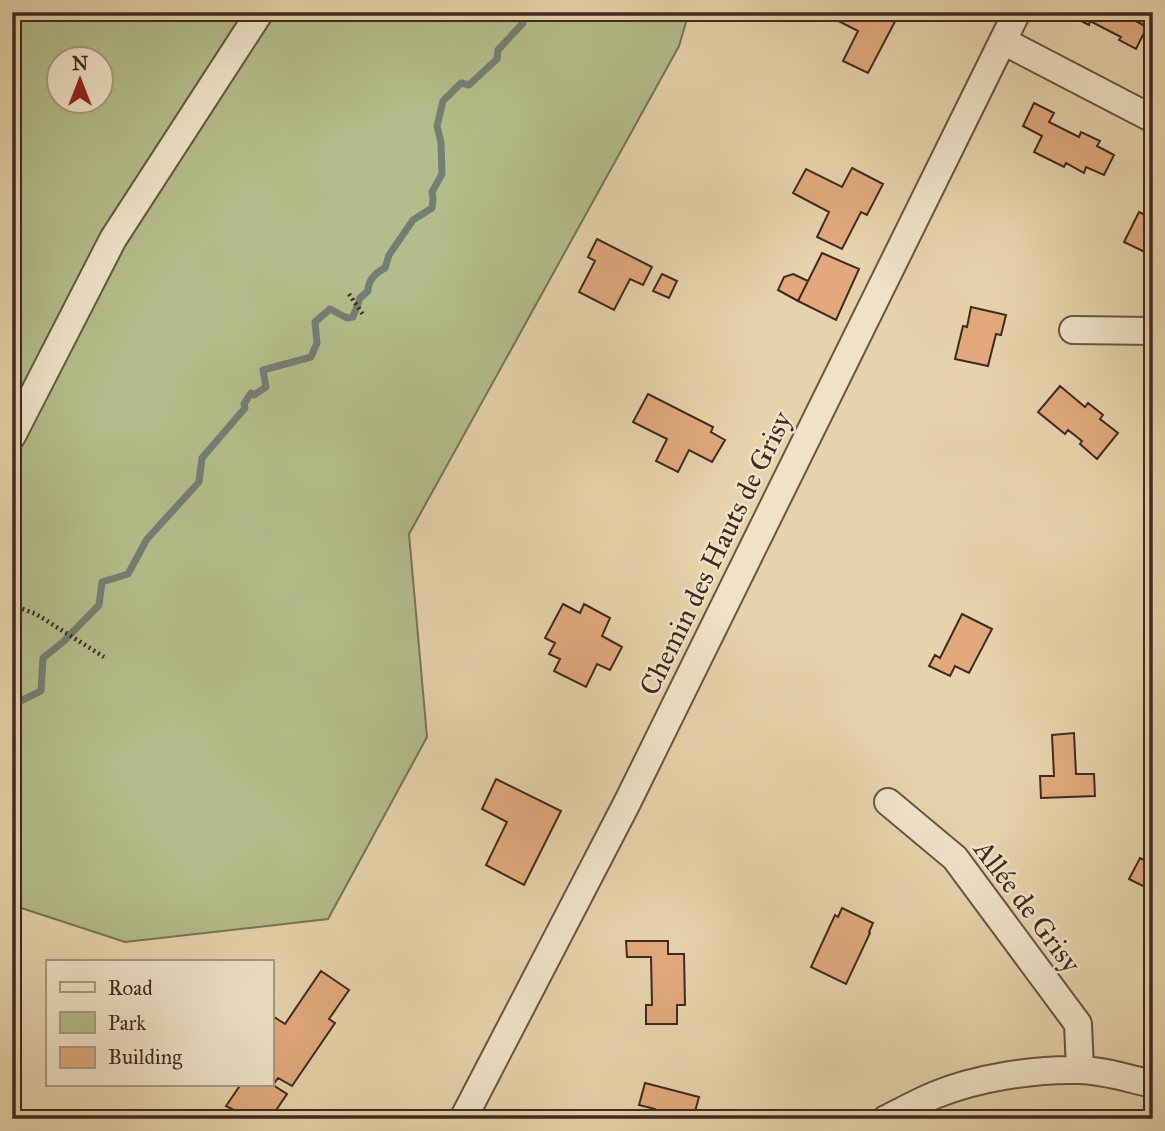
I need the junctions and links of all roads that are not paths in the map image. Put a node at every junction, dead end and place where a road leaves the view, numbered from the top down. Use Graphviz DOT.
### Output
graph roads {
  1 [pos="260,12"];
  2 [pos="1017,12"];
  3 [pos="1003,41"];
  4 [pos="1153,119"];
  5 [pos="1073,330"];
  6 [pos="1153,331"];
  7 [pos="12,436"];
  8 [pos="888,802"];
  9 [pos="1080,1069"];
  10 [pos="1153,1084"];
  11 [pos="463,1119"];
  12 [pos="886,1119"];
  1 -- 7 [label="street"];
  2 -- 3 [label="street, Chemin des Hauts de Grisy"];
  3 -- 4 [label="street"];
  3 -- 11 [label="street, Chemin des Hauts de Grisy"];
  5 -- 6 [label="street"];
  8 -- 9 [label="street, Allée de Grisy"];
  9 -- 10 [label="street"];
  9 -- 12 [label="street"];
}
